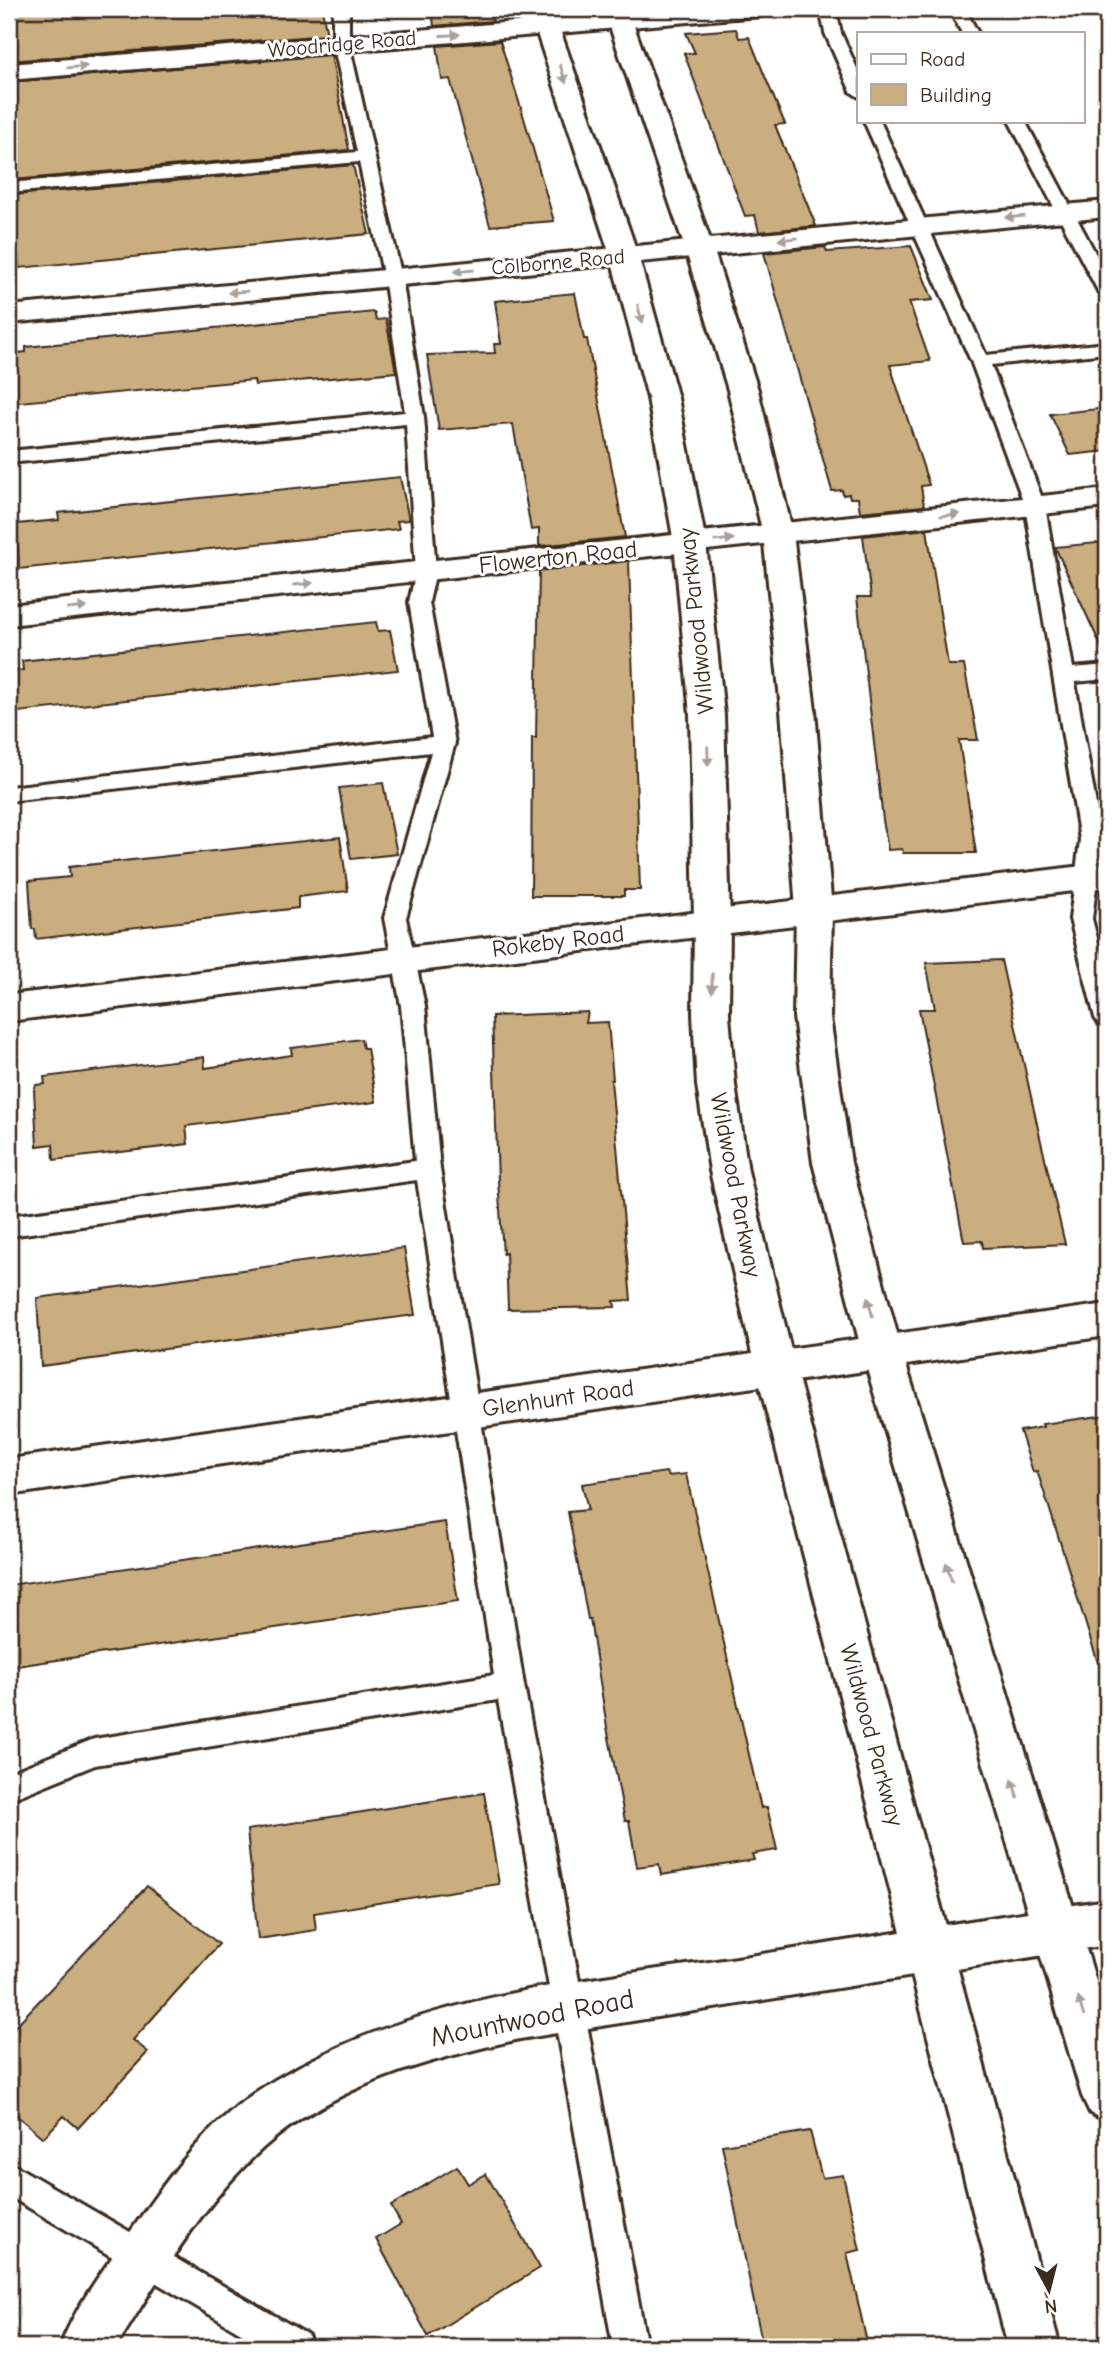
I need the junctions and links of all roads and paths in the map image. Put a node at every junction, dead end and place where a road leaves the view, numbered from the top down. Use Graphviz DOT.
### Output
graph roads {
  1 [pos="341,9"];
  2 [pos="759,9"];
  3 [pos="828,9"];
  4 [pos="957,9"];
  5 [pos="618,15"];
  6 [pos="546,18"];
  7 [pos="969,32"];
  8 [pos="341,43"];
  9 [pos="9,72"];
  10 [pos="857,87"];
  11 [pos="872,122"];
  12 [pos="1018,122"];
  13 [pos="364,156"];
  14 [pos="9,188"];
  15 [pos="1107,209"];
  16 [pos="1067,212"];
  17 [pos="921,226"];
  18 [pos="699,248"];
  19 [pos="624,255"];
  20 [pos="393,278"];
  21 [pos="1107,291"];
  22 [pos="9,314"];
  23 [pos="1107,348"];
  24 [pos="979,361"];
  25 [pos="415,417"];
  26 [pos="9,457"];
  27 [pos="1107,498"];
  28 [pos="1035,506"];
  29 [pos="778,534"];
  30 [pos="690,543"];
  31 [pos="426,571"];
  32 [pos="9,615"];
  33 [pos="1107,672"];
  34 [pos="1063,676"];
  35 [pos="444,743"];
  36 [pos="9,794"];
  37 [pos="1097,876"];
  38 [pos="814,910"];
  39 [pos="712,922"];
  40 [pos="402,960"];
  41 [pos="9,1008"];
  42 [pos="1107,1018"];
  43 [pos="428,1169"];
  44 [pos="9,1226"];
  45 [pos="1107,1320"];
  46 [pos="882,1352"];
  47 [pos="775,1367"];
  48 [pos="467,1412"];
  49 [pos="9,1477"];
  50 [pos="510,1685"];
  51 [pos="9,1787"];
  52 [pos="1107,1922"];
  53 [pos="1058,1931"];
  54 [pos="929,1951"];
  55 [pos="568,2008"];
  56 [pos="1107,2096"];
  57 [pos="9,2178"];
  58 [pos="144,2258"];
  59 [pos="86,2347"];
  60 [pos="296,2347"];
  61 [pos="630,2347"];
  62 [pos="1034,2347"];
  1 -- 8 [label="lane"];
  2 -- 5 [label="street, Woodridge Road"];
  3 -- 10 [label="lane"];
  4 -- 7 [label="lane"];
  5 -- 6 [label="street, Woodridge Road"];
  5 -- 18 [label="street"];
  8 -- 6 [label="street, Woodridge Road, one-way"];
  6 -- 19 [label="street, Wildwood Parkway, one-way"];
  9 -- 8 [label="street, Woodridge Road, one-way"];
  8 -- 13 [label="lane"];
  11 -- 17 [label="lane"];
  12 -- 16 [label="lane"];
  13 -- 14 [label="lane"];
  13 -- 20 [label="lane"];
  15 -- 16 [label="street, Colborne Road"];
  16 -- 17 [label="street, Colborne Road, one-way"];
  16 -- 21 [label="lane"];
  17 -- 18 [label="street, Colborne Road, one-way"];
  17 -- 24 [label="lane"];
  18 -- 19 [label="street, Colborne Road"];
  18 -- 29 [label="street"];
  19 -- 20 [label="street, Colborne Road, one-way"];
  19 -- 30 [label="street, Wildwood Parkway, one-way"];
  20 -- 22 [label="street, Colborne Road, one-way"];
  20 -- 25 [label="lane"];
  23 -- 24 [label="lane"];
  24 -- 28 [label="lane"];
  25 -- 26 [label="lane"];
  25 -- 31 [label="lane"];
  27 -- 28 [label="street, Flowerton Road"];
  29 -- 28 [label="street, Flowerton Road, one-way"];
  28 -- 34 [label="lane"];
  30 -- 29 [label="street, Flowerton Road, one-way"];
  29 -- 38 [label="street"];
  30 -- 31 [label="street, Flowerton Road"];
  30 -- 39 [label="street, Wildwood Parkway, one-way"];
  32 -- 31 [label="street, Flowerton Road, one-way"];
  31 -- 35 [label="lane"];
  33 -- 34 [label="lane"];
  34 -- 37 [label="lane"];
  35 -- 36 [label="lane"];
  35 -- 40 [label="lane"];
  37 -- 38 [label="street, Rokeby Road"];
  37 -- 42 [label="lane"];
  38 -- 39 [label="street, Rokeby Road"];
  46 -- 38 [label="street, one-way"];
  39 -- 40 [label="street, Rokeby Road"];
  39 -- 47 [label="street, Wildwood Parkway, one-way"];
  40 -- 41 [label="street, Rokeby Road"];
  40 -- 43 [label="lane"];
  43 -- 44 [label="lane"];
  43 -- 48 [label="lane"];
  45 -- 46 [label="street, Glenhunt Road"];
  46 -- 47 [label="street, Glenhunt Road"];
  53 -- 46 [label="street, one-way"];
  47 -- 48 [label="street, Glenhunt Road"];
  47 -- 54 [label="street, Wildwood Parkway"];
  48 -- 49 [label="street, Glenhunt Road"];
  48 -- 50 [label="lane"];
  50 -- 51 [label="lane"];
  50 -- 55 [label="lane"];
  52 -- 53 [label="street, Mountwood Road"];
  53 -- 54 [label="street, Mountwood Road"];
  56 -- 53 [label="street, one-way"];
  54 -- 55 [label="street, Mountwood Road"];
  54 -- 62 [label="street, Wildwood Parkway"];
  55 -- 58 [label="street, Mountwood Road"];
  55 -- 61 [label="lane"];
  57 -- 58 [label="lane"];
  58 -- 59 [label="street, Mountwood Road"];
  58 -- 60 [label="lane"];
}
